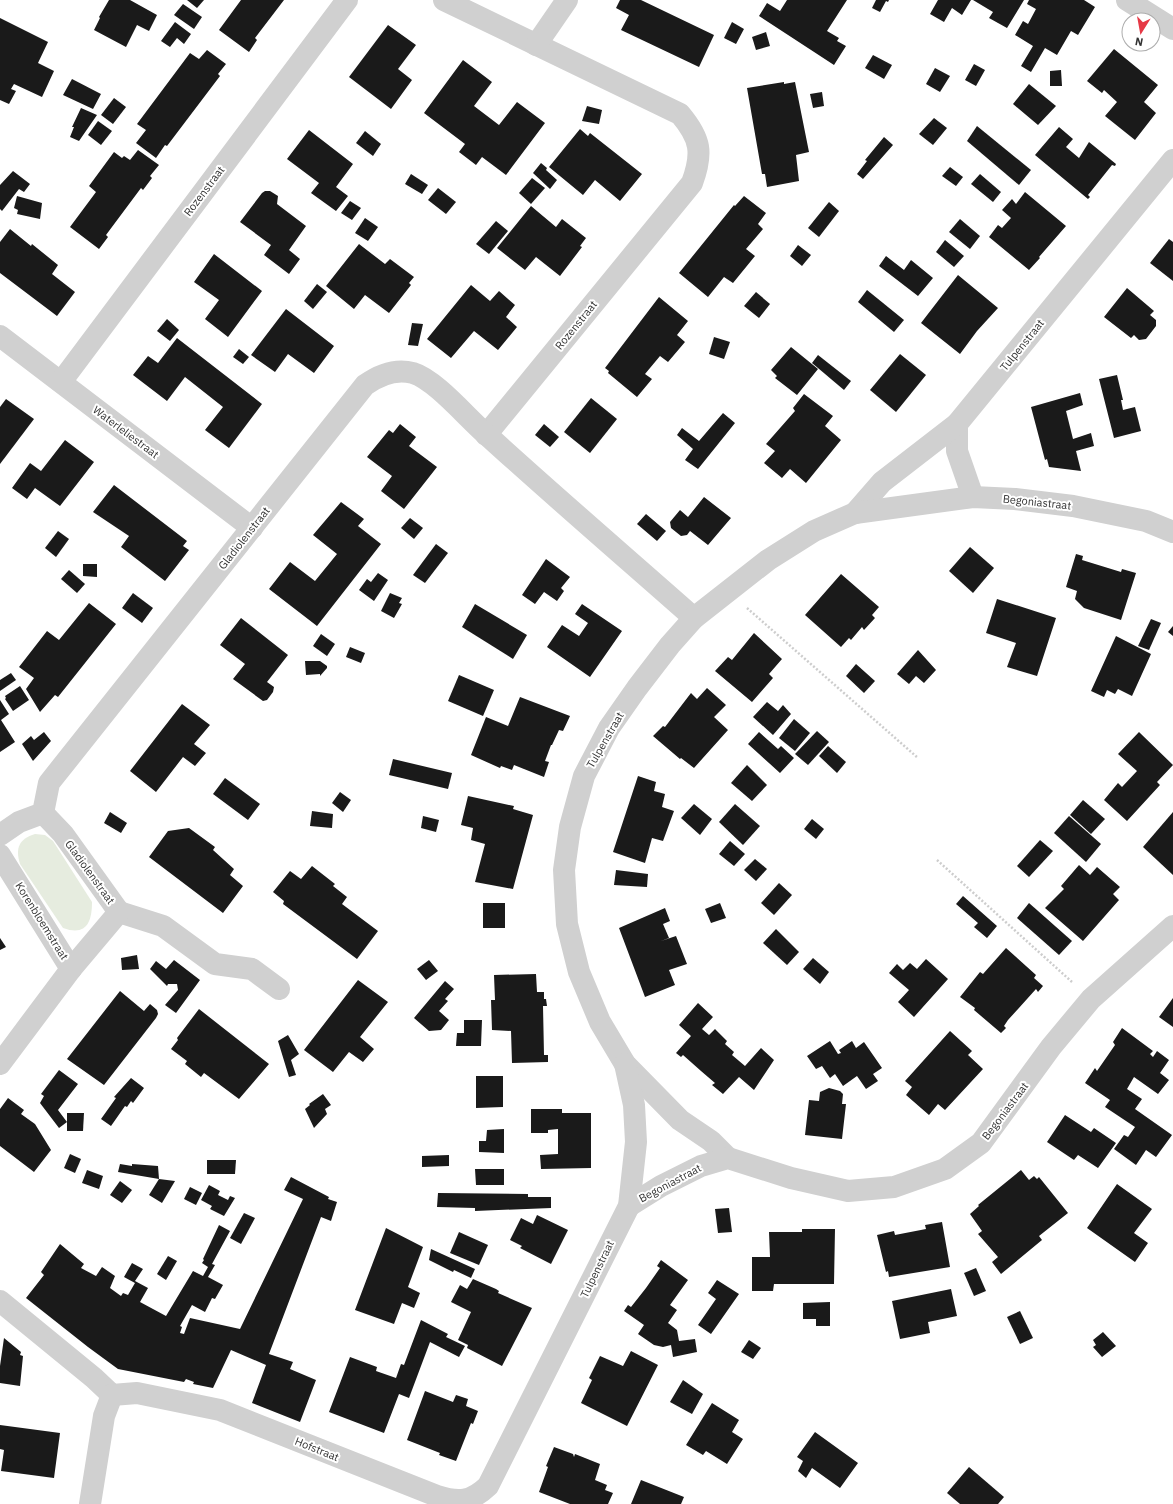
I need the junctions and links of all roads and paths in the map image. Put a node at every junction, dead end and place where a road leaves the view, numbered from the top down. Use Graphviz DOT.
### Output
graph roads {
  1 [pos="347,0"];
  2 [pos="444,0"];
  3 [pos="567,0"];
  4 [pos="1127,0"];
  5 [pos="1173,29"];
  6 [pos="536,45"];
  7 [pos="1173,160"];
  8 [pos="0,336"];
  9 [pos="61,382"];
  10 [pos="956,424"];
  11 [pos="486,435"];
  12 [pos="973,497"];
  13 [pos="855,513"];
  14 [pos="252,528"];
  15 [pos="1173,532"];
  16 [pos="728,592"];
  17 [pos="694,618"];
  18 [pos="918,758"];
  19 [pos="42,813"];
  20 [pos="0,835"];
  21 [pos="0,855"];
  22 [pos="937,860"];
  23 [pos="119,912"];
  24 [pos="1173,926"];
  25 [pos="71,969"];
  26 [pos="279,989"];
  27 [pos="1091,999"];
  28 [pos="0,1064"];
  29 [pos="625,1064"];
  30 [pos="728,1158"];
  31 [pos="629,1206"];
  32 [pos="0,1301"];
  33 [pos="112,1395"];
  34 [pos="502,1460"];
  35 [pos="90,1504"];
  1 -- 9 [label="street, Rozenstraat"];
  2 -- 6 [label="street, Rozenstraat"];
  3 -- 6 [label="street"];
  4 -- 5 [label="street"];
  6 -- 11 [label="street, Rozenstraat"];
  7 -- 10 [label="street, Tulpenstraat"];
  8 -- 9 [label="street, Waterleliestraat"];
  9 -- 14 [label="street, Waterleliestraat"];
  10 -- 12 [label="street"];
  10 -- 13 [label="street, Tulpenstraat"];
  11 -- 14 [label="street, Gladiolenstraat"];
  11 -- 17 [label="street"];
  12 -- 13 [label="street, Tulpenstraat"];
  12 -- 15 [label="street, Begoniastraat"];
  13 -- 16 [label="street, Tulpenstraat"];
  14 -- 19 [label="street, Gladiolenstraat"];
  16 -- 17 [label="street, Tulpenstraat"];
  16 -- 18 [label="path"];
  17 -- 29 [label="street, Tulpenstraat"];
  19 -- 20 [label="street"];
  19 -- 23 [label="street, Gladiolenstraat"];
  21 -- 25 [label="street, Korenbloemstraat"];
  22 -- 27 [label="path"];
  23 -- 25 [label="street, Gladiolenstraat"];
  23 -- 26 [label="street"];
  24 -- 27 [label="street, Begoniastraat"];
  25 -- 28 [label="street, Korenbloemstraat"];
  27 -- 30 [label="street, Begoniastraat"];
  29 -- 30 [label="street, Tulpenstraat"];
  29 -- 31 [label="street, Tulpenstraat"];
  30 -- 31 [label="street, Begoniastraat"];
  31 -- 34 [label="street, Tulpenstraat"];
  32 -- 33 [label="street"];
  33 -- 34 [label="street, Hofstraat"];
  33 -- 35 [label="street"];
}
